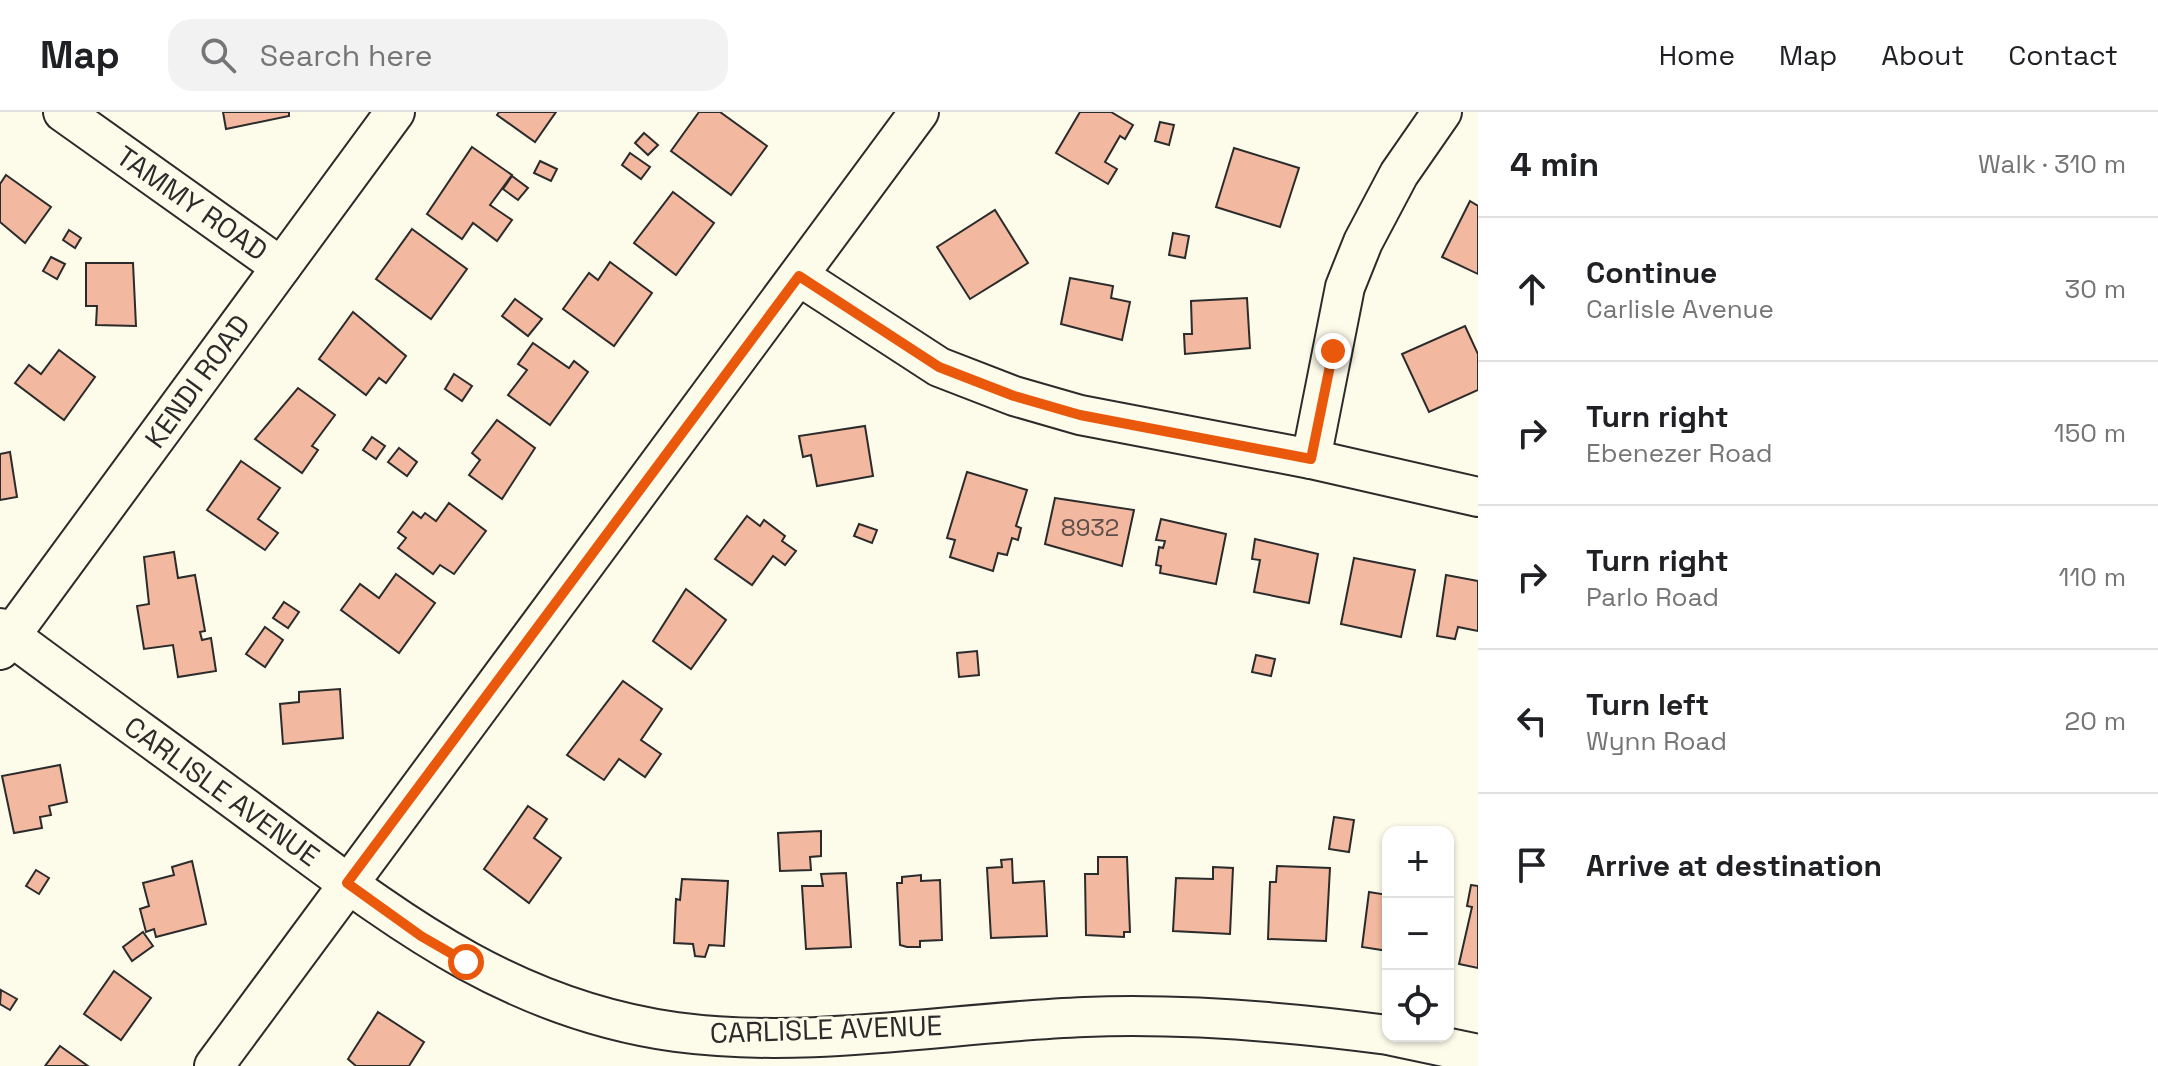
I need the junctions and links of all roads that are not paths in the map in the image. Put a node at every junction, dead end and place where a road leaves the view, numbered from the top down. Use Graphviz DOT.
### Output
graph roads {
  1 [pos="63,112"];
  2 [pos="395,112"];
  3 [pos="919,112"];
  4 [pos="1442,112"];
  5 [pos="281,267"];
  6 [pos="799,276"];
  7 [pos="1311,459"];
  8 [pos="1478,497"];
  9 [pos="4,638"];
  10 [pos="347,883"];
  11 [pos="1382,1035"];
  12 [pos="1419,1042"];
  13 [pos="829,1050"];
  14 [pos="1478,1054"];
  15 [pos="214,1066"];
  1 -- 5 [label="street, TAMMY ROAD"];
  2 -- 5 [label="street, KENDI ROAD"];
  3 -- 6 [label="street"];
  4 -- 7 [label="street"];
  5 -- 9 [label="street, KENDI ROAD"];
  6 -- 7 [label="street"];
  6 -- 10 [label="street"];
  7 -- 8 [label="street"];
  9 -- 10 [label="street, CARLISLE AVENUE"];
  10 -- 13 [label="street, CARLISLE AVENUE"];
  10 -- 15 [label="street"];
  11 -- 13 [label="street, CARLISLE AVENUE"];
  12 -- 14 [label="street, CARLISLE AVENUE"];
}
